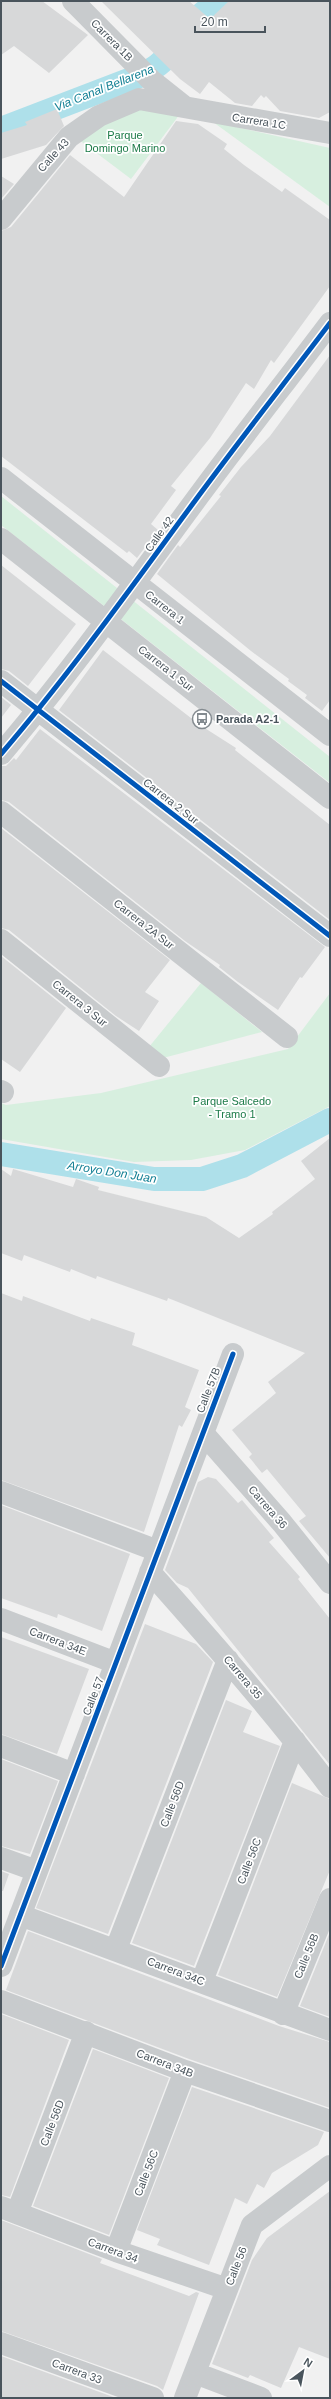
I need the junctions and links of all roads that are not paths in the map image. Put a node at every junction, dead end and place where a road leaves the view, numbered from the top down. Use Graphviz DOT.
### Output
graph roads {
  1 [pos="73,1"];
  2 [pos="188,110"];
  3 [pos="330,132"];
  4 [pos="1,218"];
  5 [pos="330,323"];
  6 [pos="1,478"];
  7 [pos="1,539"];
  8 [pos="135,583"];
  9 [pos="106,622"];
  10 [pos="1,681"];
  11 [pos="38,711"];
  12 [pos="330,735"];
  13 [pos="1,754"];
  14 [pos="330,798"];
  15 [pos="1,812"];
  16 [pos="330,936"];
  17 [pos="1,940"];
  18 [pos="287,1037"];
  19 [pos="160,1066"];
  20 [pos="233,1354"];
  21 [pos="203,1433"];
  22 [pos="1,1492"];
  23 [pos="158,1551"];
  24 [pos="150,1572"];
  25 [pos="330,1583"];
  26 [pos="1,1619"];
  27 [pos="228,1660"];
  28 [pos="116,1663"];
  29 [pos="295,1741"];
  30 [pos="1,1746"];
  31 [pos="74,1774"];
  32 [pos="330,1787"];
  33 [pos="1,1858"];
  34 [pos="37,1871"];
  35 [pos="330,1899"];
  36 [pos="20,1915"];
  37 [pos="116,1949"];
  38 [pos="1,1966"];
  39 [pos="202,1981"];
  40 [pos="1,2001"];
  41 [pos="283,2014"];
  42 [pos="330,2030"];
  43 [pos="86,2032"];
  44 [pos="185,2071"];
  45 [pos="330,2121"];
  46 [pos="330,2166"];
  47 [pos="9,2210"];
  48 [pos="116,2251"];
  49 [pos="227,2289"];
  50 [pos="1,2343"];
  51 [pos="195,2373"];
  52 [pos="153,2398"];
  53 [pos="185,2398"];
  54 [pos="261,2398"];
  1 -- 2 [label="street, Carrera 1B"];
  2 -- 3 [label="street, Carrera 1C"];
  2 -- 4 [label="street, Calle 43"];
  5 -- 8 [label="street, Calle 42"];
  6 -- 8 [label="street, Carrera 1"];
  7 -- 9 [label="street, Carrera 1 Sur"];
  8 -- 9 [label="street, Calle 42"];
  8 -- 12 [label="street, Carrera 1"];
  9 -- 11 [label="street, Calle 42"];
  9 -- 14 [label="street, Carrera 1 Sur"];
  10 -- 11 [label="street, Carrera 2 Sur"];
  11 -- 13 [label="street, Calle 42"];
  11 -- 16 [label="street, Carrera 2 Sur"];
  15 -- 18 [label="street, Carrera 2A Sur"];
  17 -- 19 [label="street, Carrera 3 Sur"];
  20 -- 21 [label="street, Calle 57B"];
  21 -- 23 [label="street, Calle 57"];
  21 -- 25 [label="street, Carrera 36"];
  22 -- 23 [label="street"];
  23 -- 24 [label="street, Calle 57"];
  24 -- 27 [label="street, Carrera 35"];
  24 -- 28 [label="street, Calle 57"];
  26 -- 28 [label="street, Carrera 34E"];
  27 -- 29 [label="street, Carrera 35"];
  27 -- 37 [label="street, Calle 56D"];
  28 -- 31 [label="street, Calle 57"];
  29 -- 32 [label="street, Carrera 35"];
  29 -- 39 [label="street, Calle 56C"];
  30 -- 31 [label="street"];
  31 -- 34 [label="street, Calle 57"];
  33 -- 34 [label="street"];
  34 -- 36 [label="street, Calle 57"];
  35 -- 41 [label="street, Calle 56B"];
  36 -- 37 [label="street, Carrera 34C"];
  36 -- 38 [label="street, Calle 57"];
  37 -- 39 [label="street, Carrera 34C"];
  39 -- 41 [label="street, Carrera 34C"];
  40 -- 43 [label="street, Carrera 34B"];
  41 -- 42 [label="street, Carrera 34C"];
  43 -- 44 [label="street, Carrera 34B"];
  43 -- 47 [label="street, Calle 56D"];
  44 -- 45 [label="street, Carrera 34B"];
  44 -- 48 [label="street, Calle 56C"];
  46 -- 49 [label="street, Calle 56"];
  47 -- 48 [label="street, Carrera 34"];
  48 -- 49 [label="street, Carrera 34"];
  49 -- 51 [label="street, Calle 56"];
  50 -- 52 [label="street, Carrera 33"];
  51 -- 53 [label="street, Calle 56"];
  51 -- 54 [label="street"];
}
